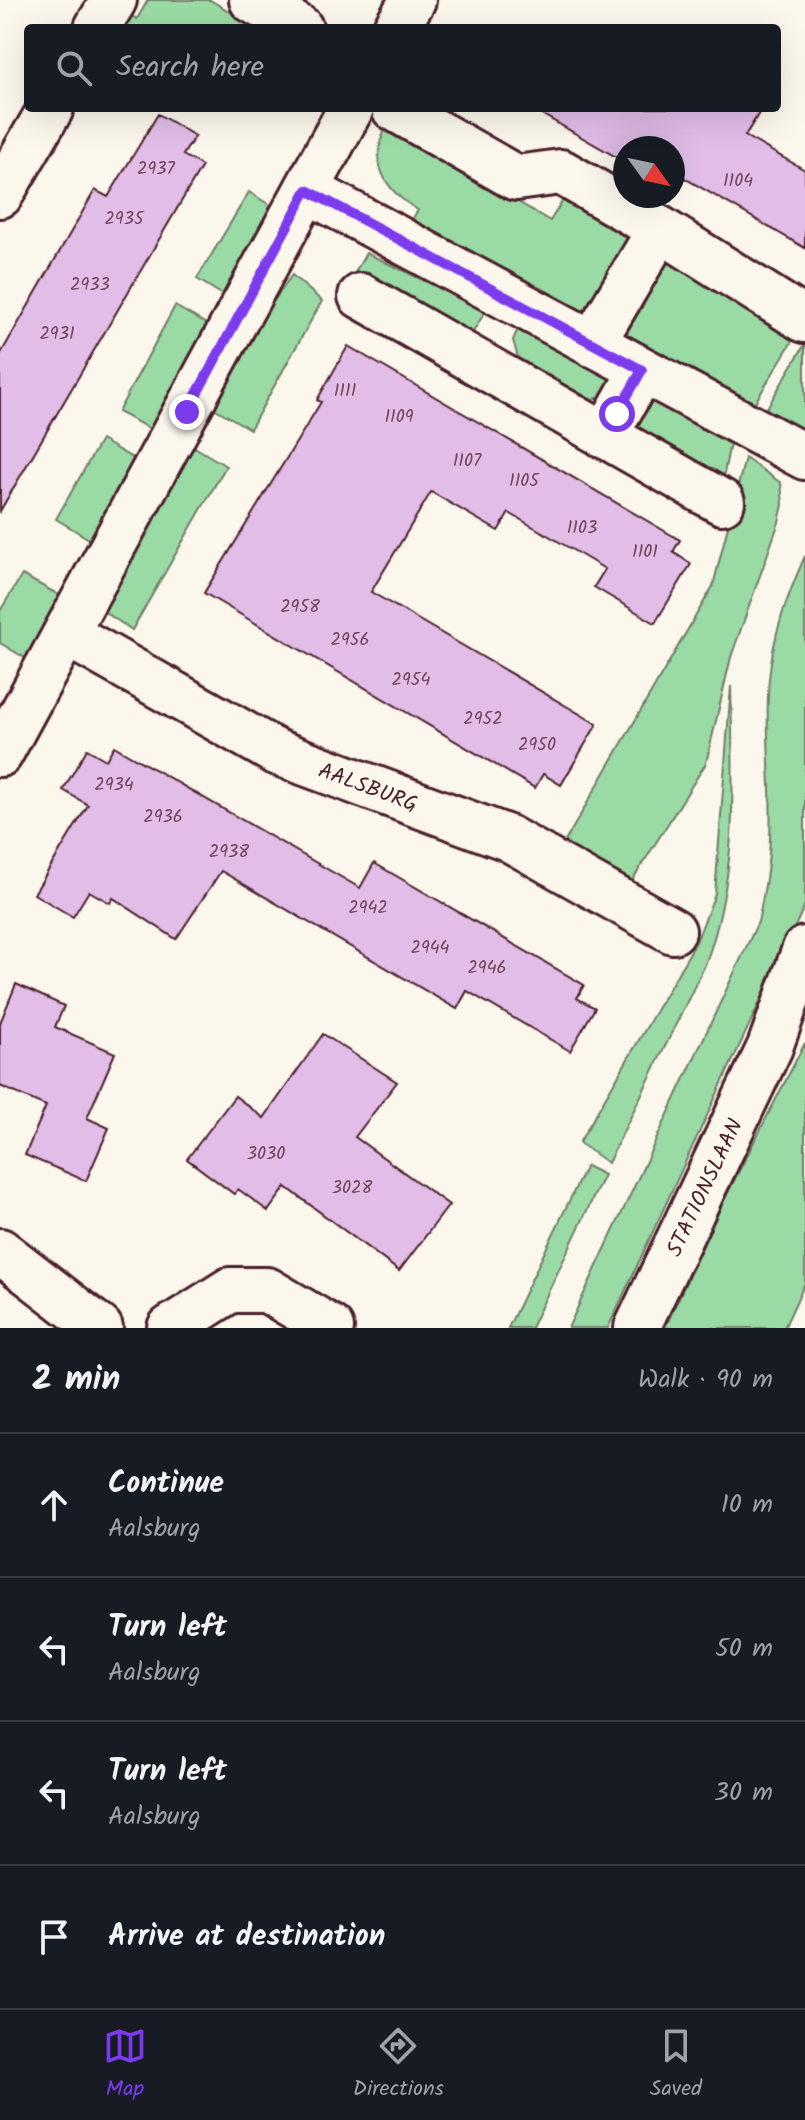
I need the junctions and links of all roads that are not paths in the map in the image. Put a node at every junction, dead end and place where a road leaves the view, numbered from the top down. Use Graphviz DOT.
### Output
graph roads {
  1 [pos="114,0"];
  2 [pos="252,0"];
  3 [pos="413,0"];
  4 [pos="99,24"];
  5 [pos="293,24"];
  6 [pos="398,24"];
  7 [pos="49,112"];
  8 [pos="349,112"];
  9 [pos="401,112"];
  10 [pos="307,190"];
  11 [pos="0,195"];
  12 [pos="660,229"];
  13 [pos="361,296"];
  14 [pos="805,320"];
  15 [pos="592,344"];
  16 [pos="642,370"];
  17 [pos="605,436"];
  18 [pos="805,457"];
  19 [pos="722,502"];
  20 [pos="66,633"];
  21 [pos="0,754"];
  22 [pos="673,931"];
  23 [pos="805,949"];
  24 [pos="805,998"];
  25 [pos="770,1047"];
  26 [pos="0,1251"];
  27 [pos="100,1328"];
  28 [pos="170,1328"];
  29 [pos="331,1328"];
  30 [pos="637,1328"];
  1 -- 4 [label="street"];
  2 -- 5 [label="street"];
  3 -- 6 [label="street"];
  7 -- 11 [label="street"];
  8 -- 10 [label="street"];
  9 -- 12 [label="street"];
  10 -- 15 [label="street"];
  10 -- 20 [label="street"];
  12 -- 14 [label="street"];
  12 -- 15 [label="street"];
  13 -- 17 [label="street"];
  15 -- 16 [label="street"];
  16 -- 17 [label="street"];
  16 -- 18 [label="street"];
  17 -- 19 [label="street"];
  20 -- 21 [label="street"];
  20 -- 22 [label="street, AALSBURG"];
  23 -- 25 [label="street, STATIONSLAAN"];
  24 -- 25 [label="street, STATIONSLAAN"];
  25 -- 30 [label="street, STATIONSLAAN"];
  26 -- 27 [label="street"];
  28 -- 29 [label="street"];
}
